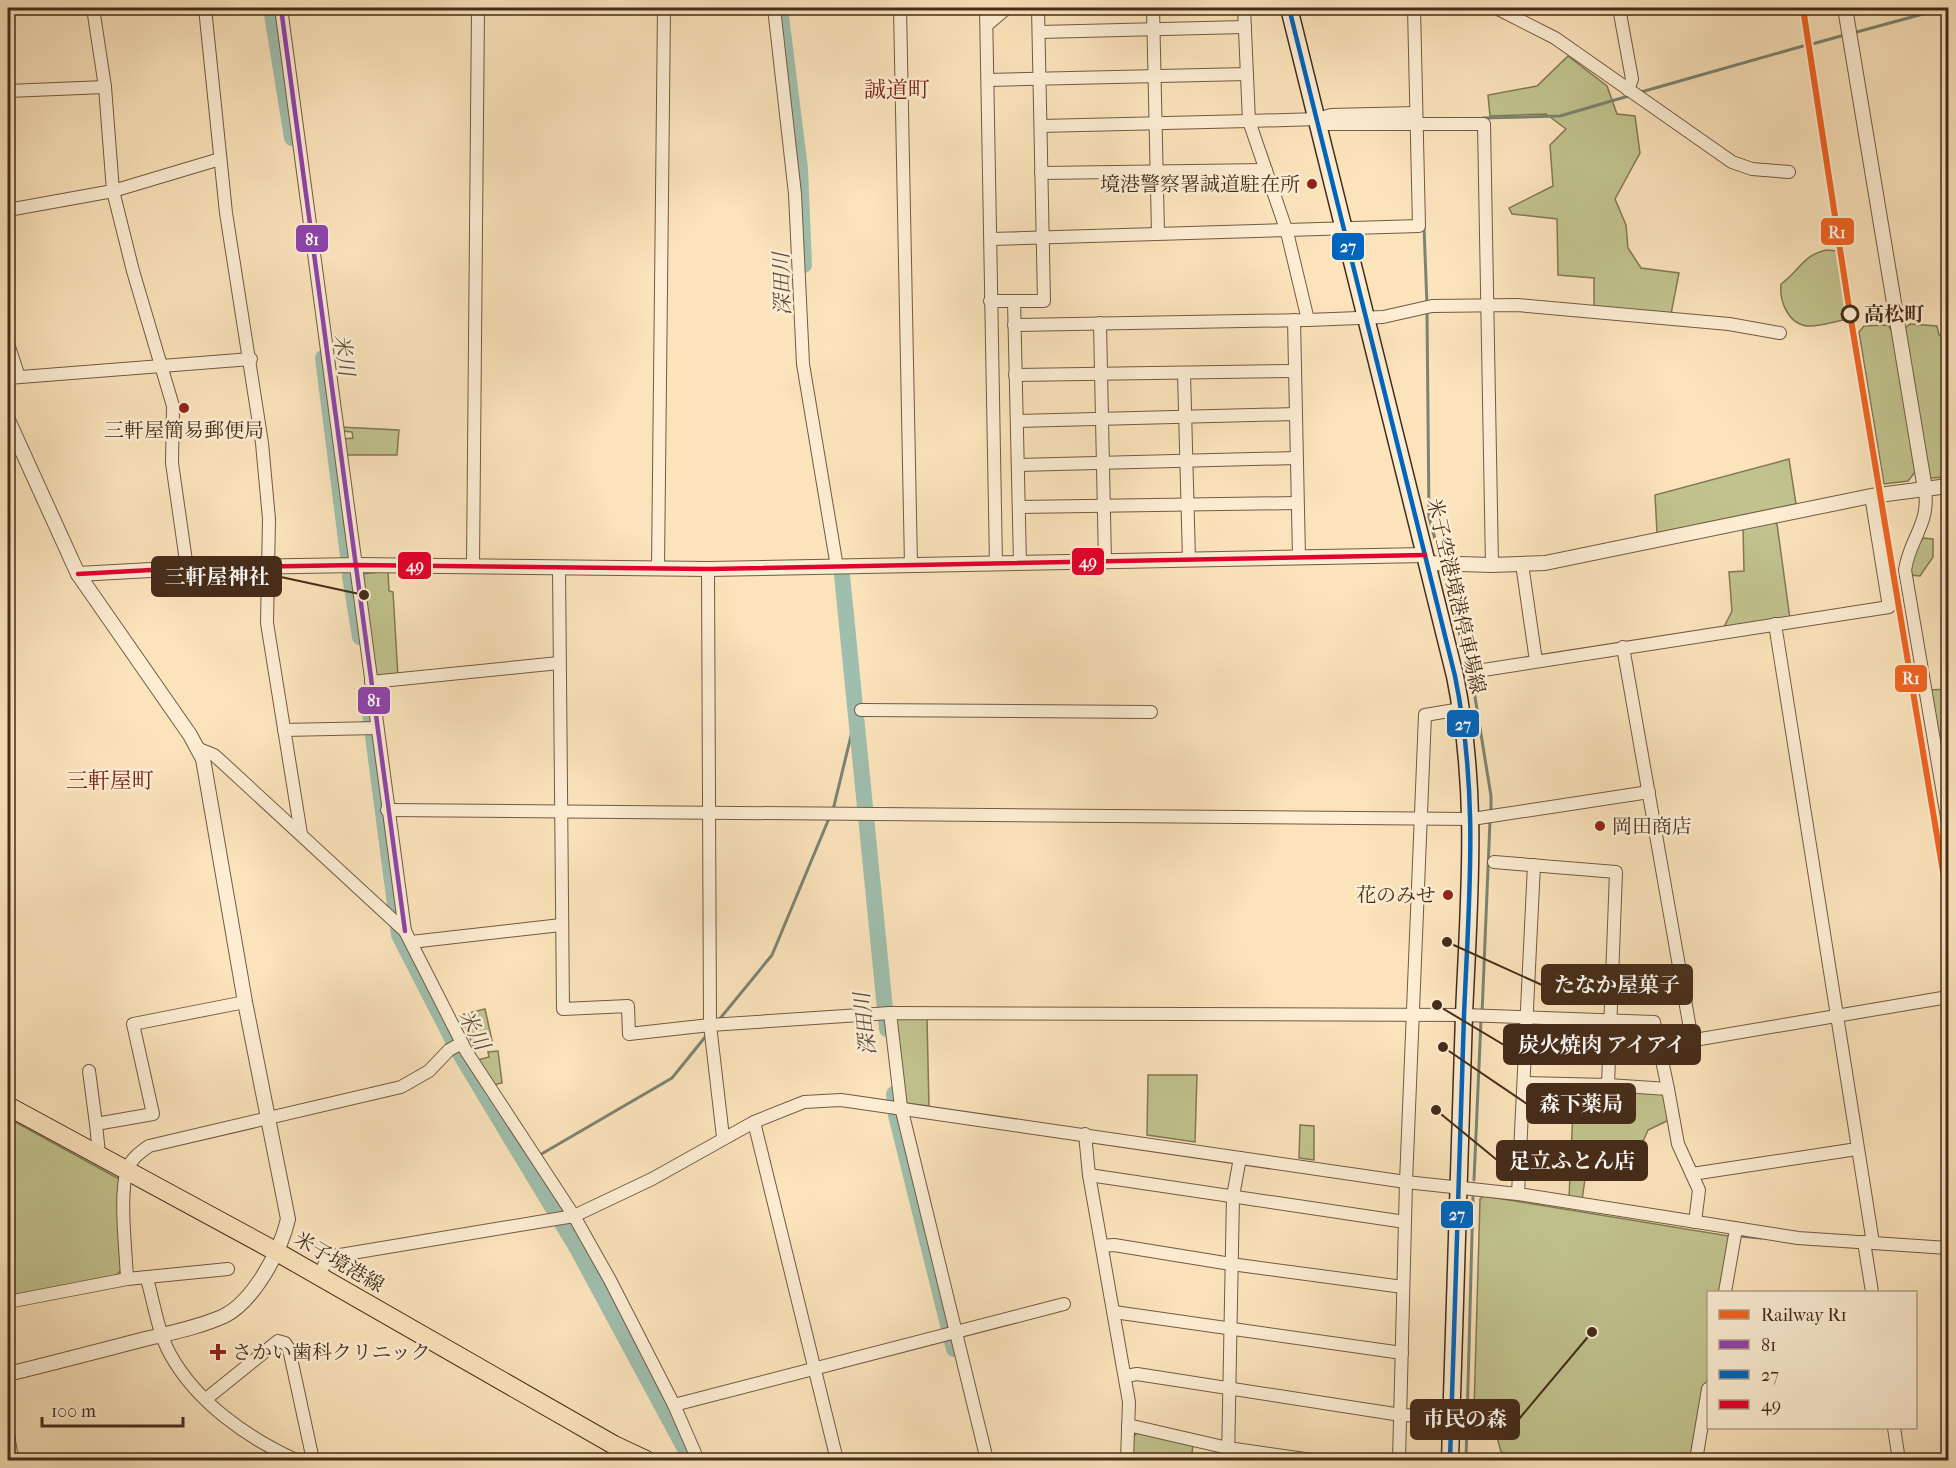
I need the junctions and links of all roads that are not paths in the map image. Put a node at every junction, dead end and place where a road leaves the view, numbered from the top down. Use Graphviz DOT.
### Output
graph roads {
  1 [pos="93,8"];
  2 [pos="205,8"];
  3 [pos="280,8"];
  4 [pos="478,8"];
  5 [pos="664,8"];
  6 [pos="774,8"];
  7 [pos="900,8"];
  8 [pos="986,8"];
  9 [pos="1007,8"];
  10 [pos="1038,8"];
  11 [pos="1153,8"];
  12 [pos="1244,8"];
  13 [pos="1289,8"];
  14 [pos="1414,8"];
  15 [pos="1496,8"];
  16 [pos="1619,8"];
  17 [pos="1845,8"];
  18 [pos="987,25"];
  19 [pos="1245,27"];
  20 [pos="1153,29"];
  21 [pos="1039,32"];
  22 [pos="1247,74"];
  23 [pos="1154,77"];
  24 [pos="988,80"];
  25 [pos="1040,80"];
  26 [pos="105,87"];
  27 [pos="1628,90"];
  28 [pos="8,91"];
  29 [pos="1318,118"];
  30 [pos="1416,118"];
  31 [pos="1249,121"];
  32 [pos="1155,123"];
  33 [pos="1041,126"];
  34 [pos="220,159"];
  35 [pos="1266,170"];
  36 [pos="1156,171"];
  37 [pos="1041,172"];
  38 [pos="1789,172"];
  39 [pos="113,191"];
  40 [pos="8,210"];
  41 [pos="1344,230"];
  42 [pos="1287,232"];
  43 [pos="1158,233"];
  44 [pos="1042,238"];
  45 [pos="991,239"];
  46 [pos="990,301"];
  47 [pos="1014,301"];
  48 [pos="1488,306"];
  49 [pos="1366,318"];
  50 [pos="1294,320"];
  51 [pos="1308,320"];
  52 [pos="1100,323"];
  53 [pos="1014,325"];
  54 [pos="1780,333"];
  55 [pos="8,344"];
  56 [pos="251,359"];
  57 [pos="163,367"];
  58 [pos="1294,371"];
  59 [pos="1184,373"];
  60 [pos="1015,375"];
  61 [pos="1101,375"];
  62 [pos="13,377"];
  63 [pos="1295,414"];
  64 [pos="1185,417"];
  65 [pos="1102,419"];
  66 [pos="8,420"];
  67 [pos="1017,421"];
  68 [pos="1296,458"];
  69 [pos="1186,461"];
  70 [pos="1103,463"];
  71 [pos="1018,465"];
  72 [pos="1948,486"];
  73 [pos="1925,489"];
  74 [pos="1871,496"];
  75 [pos="1298,503"];
  76 [pos="1188,505"];
  77 [pos="1104,506"];
  78 [pos="1019,507"];
  79 [pos="1299,557"];
  80 [pos="1426,559"];
  81 [pos="1189,560"];
  82 [pos="1105,562"];
  83 [pos="1020,563"];
  84 [pos="996,564"];
  85 [pos="1522,564"];
  86 [pos="357,565"];
  87 [pos="911,565"];
  88 [pos="1492,565"];
  89 [pos="270,566"];
  90 [pos="472,566"];
  91 [pos="559,567"];
  92 [pos="837,567"];
  93 [pos="187,568"];
  94 [pos="658,568"];
  95 [pos="708,569"];
  96 [pos="78,574"];
  97 [pos="1774,624"];
  98 [pos="1623,647"];
  99 [pos="1536,661"];
  100 [pos="559,663"];
  101 [pos="1478,670"];
  102 [pos="371,682"];
  103 [pos="1461,709"];
  104 [pos="861,710"];
  105 [pos="1151,712"];
  106 [pos="377,728"];
  107 [pos="284,730"];
  108 [pos="199,749"];
  109 [pos="1649,792"];
  110 [pos="387,810"];
  111 [pos="560,812"];
  112 [pos="709,814"];
  113 [pos="1422,818"];
  114 [pos="1472,819"];
  115 [pos="1948,823"];
  116 [pos="301,834"];
  117 [pos="1494,862"];
  118 [pos="1534,866"];
  119 [pos="561,925"];
  120 [pos="408,936"];
  121 [pos="1948,997"];
  122 [pos="245,1002"];
  123 [pos="890,1013"];
  124 [pos="1464,1015"];
  125 [pos="1413,1016"];
  126 [pos="1837,1017"];
  127 [pos="1527,1018"];
  128 [pos="1610,1021"];
  129 [pos="710,1024"];
  130 [pos="1692,1040"];
  131 [pos="462,1043"];
  132 [pos="1659,1046"];
  133 [pos="89,1071"];
  134 [pos="1525,1083"];
  135 [pos="1608,1085"];
  136 [pos="1668,1089"];
  137 [pos="8,1106"];
  138 [pos="901,1107"];
  139 [pos="267,1116"];
  140 [pos="754,1122"];
  141 [pos="96,1124"];
  142 [pos="1085,1134"];
  143 [pos="723,1137"];
  144 [pos="1857,1149"];
  145 [pos="99,1154"];
  146 [pos="1240,1158"];
  147 [pos="127,1169"];
  148 [pos="1692,1174"];
  149 [pos="1089,1175"];
  150 [pos="1406,1182"];
  151 [pos="1459,1187"];
  152 [pos="1518,1194"];
  153 [pos="1233,1196"];
  154 [pos="574,1216"];
  155 [pos="1405,1222"];
  156 [pos="1695,1222"];
  157 [pos="1736,1229"];
  158 [pos="1869,1242"];
  159 [pos="1102,1246"];
  160 [pos="1948,1248"];
  161 [pos="277,1252"];
  162 [pos="1231,1264"];
  163 [pos="228,1269"];
  164 [pos="319,1276"];
  165 [pos="127,1279"];
  166 [pos="147,1279"];
  167 [pos="1403,1287"];
  168 [pos="1725,1291"];
  169 [pos="1872,1291"];
  170 [pos="8,1302"];
  171 [pos="1064,1304"];
  172 [pos="1114,1312"];
  173 [pos="1232,1329"];
  174 [pos="955,1332"];
  175 [pos="163,1335"];
  176 [pos="1402,1353"];
  177 [pos="814,1367"];
  178 [pos="8,1374"];
  179 [pos="1126,1376"];
  180 [pos="1229,1389"];
  181 [pos="1707,1395"];
  182 [pos="206,1399"];
  183 [pos="674,1405"];
  184 [pos="1401,1415"];
  185 [pos="1451,1417"];
  186 [pos="1128,1425"];
  187 [pos="1894,1429"];
  188 [pos="8,1435"];
  189 [pos="1228,1454"];
  190 [pos="12,1458"];
  191 [pos="297,1461"];
  192 [pos="313,1461"];
  193 [pos="646,1461"];
  194 [pos="698,1461"];
  195 [pos="837,1461"];
  196 [pos="987,1461"];
  197 [pos="1127,1461"];
  198 [pos="1312,1461"];
  199 [pos="1399,1461"];
  200 [pos="1450,1461"];
  201 [pos="1696,1461"];
  202 [pos="1899,1461"];
  1 -- 26 [label="street"];
  2 -- 34 [label="street"];
  3 -- 86 [label="street"];
  4 -- 90 [label="street"];
  5 -- 94 [label="street"];
  6 -- 92 [label="street"];
  7 -- 87 [label="street"];
  8 -- 18 [label="street"];
  9 -- 18 [label="street"];
  10 -- 21 [label="street"];
  11 -- 20 [label="street"];
  12 -- 19 [label="street"];
  13 -- 29 [label="main road, 米子空港境港停車場線"];
  14 -- 30 [label="street"];
  15 -- 27 [label="street"];
  16 -- 27 [label="street"];
  17 -- 73 [label="street"];
  18 -- 24 [label="street"];
  19 -- 20 [label="street"];
  19 -- 22 [label="street"];
  20 -- 21 [label="street"];
  20 -- 23 [label="street"];
  21 -- 25 [label="street"];
  22 -- 23 [label="street"];
  22 -- 31 [label="street"];
  23 -- 25 [label="street"];
  23 -- 32 [label="street"];
  24 -- 25 [label="street"];
  24 -- 45 [label="street"];
  25 -- 33 [label="street"];
  26 -- 28 [label="street"];
  26 -- 39 [label="street"];
  27 -- 38 [label="street"];
  29 -- 30 [label="street"];
  29 -- 31 [label="street"];
  29 -- 41 [label="main road, 米子空港境港停車場線"];
  30 -- 41 [label="street"];
  30 -- 48 [label="street"];
  31 -- 32 [label="street"];
  31 -- 35 [label="street"];
  32 -- 33 [label="street"];
  32 -- 36 [label="street"];
  33 -- 37 [label="street"];
  34 -- 39 [label="street"];
  34 -- 56 [label="street"];
  35 -- 36 [label="street"];
  35 -- 42 [label="street"];
  36 -- 37 [label="street"];
  36 -- 43 [label="street"];
  37 -- 44 [label="street"];
  39 -- 40 [label="street"];
  39 -- 57 [label="street"];
  41 -- 42 [label="street"];
  41 -- 49 [label="main road, 米子空港境港停車場線"];
  42 -- 43 [label="street"];
  42 -- 51 [label="street"];
  43 -- 44 [label="street"];
  44 -- 45 [label="street"];
  44 -- 47 [label="street"];
  45 -- 46 [label="street"];
  46 -- 47 [label="street"];
  46 -- 84 [label="street"];
  47 -- 53 [label="street"];
  48 -- 49 [label="street"];
  48 -- 54 [label="street"];
  48 -- 88 [label="street"];
  49 -- 51 [label="street"];
  49 -- 80 [label="main road, 米子空港境港停車場線"];
  50 -- 51 [label="street"];
  50 -- 52 [label="street"];
  50 -- 58 [label="street"];
  52 -- 53 [label="street"];
  52 -- 61 [label="street"];
  53 -- 60 [label="street"];
  55 -- 62 [label="street"];
  56 -- 57 [label="street"];
  56 -- 89 [label="street"];
  57 -- 62 [label="street"];
  57 -- 93 [label="street"];
  58 -- 59 [label="street"];
  58 -- 63 [label="street"];
  59 -- 61 [label="street"];
  59 -- 64 [label="street"];
  60 -- 61 [label="street"];
  60 -- 67 [label="street"];
  61 -- 65 [label="street"];
  63 -- 64 [label="street"];
  63 -- 68 [label="street"];
  64 -- 65 [label="street"];
  64 -- 69 [label="street"];
  65 -- 67 [label="street"];
  65 -- 70 [label="street"];
  66 -- 96 [label="street"];
  67 -- 71 [label="street"];
  68 -- 69 [label="street"];
  68 -- 75 [label="street"];
  69 -- 70 [label="street"];
  69 -- 76 [label="street"];
  70 -- 71 [label="street"];
  70 -- 77 [label="street"];
  71 -- 78 [label="street"];
  72 -- 73 [label="street"];
  73 -- 74 [label="street"];
  73 -- 115 [label="street"];
  74 -- 85 [label="street"];
  74 -- 97 [label="street"];
  75 -- 76 [label="street"];
  75 -- 79 [label="street"];
  76 -- 77 [label="street"];
  76 -- 81 [label="street"];
  77 -- 78 [label="street"];
  77 -- 82 [label="street"];
  78 -- 83 [label="street"];
  79 -- 80 [label="street"];
  79 -- 81 [label="street"];
  80 -- 88 [label="street"];
  80 -- 103 [label="main road, 米子空港境港停車場線"];
  81 -- 82 [label="street"];
  82 -- 83 [label="street"];
  83 -- 84 [label="street"];
  84 -- 87 [label="street"];
  85 -- 88 [label="street"];
  85 -- 99 [label="street"];
  86 -- 89 [label="street"];
  86 -- 90 [label="street"];
  86 -- 102 [label="street"];
  87 -- 92 [label="street"];
  89 -- 93 [label="street"];
  89 -- 107 [label="street"];
  90 -- 91 [label="street"];
  91 -- 94 [label="street"];
  91 -- 100 [label="street"];
  92 -- 95 [label="street"];
  93 -- 96 [label="street"];
  94 -- 95 [label="street"];
  95 -- 112 [label="street"];
  96 -- 108 [label="street"];
  97 -- 98 [label="street"];
  97 -- 126 [label="street"];
  98 -- 99 [label="street"];
  98 -- 109 [label="street"];
  99 -- 101 [label="street"];
  100 -- 102 [label="street"];
  100 -- 111 [label="street"];
  102 -- 106 [label="street"];
  103 -- 113 [label="street"];
  103 -- 114 [label="main road, 米子空港境港停車場線"];
  104 -- 105 [label="street"];
  106 -- 107 [label="street"];
  106 -- 110 [label="street"];
  107 -- 116 [label="street"];
  108 -- 116 [label="street"];
  108 -- 122 [label="street"];
  109 -- 114 [label="street"];
  109 -- 130 [label="street"];
  110 -- 111 [label="street"];
  110 -- 120 [label="street"];
  111 -- 112 [label="street"];
  111 -- 119 [label="street"];
  112 -- 113 [label="street"];
  112 -- 129 [label="street"];
  113 -- 114 [label="street"];
  113 -- 125 [label="street"];
  114 -- 124 [label="main road, 米子空港境港停車場線"];
  116 -- 120 [label="street"];
  117 -- 118 [label="street"];
  118 -- 127 [label="street"];
  118 -- 128 [label="street"];
  119 -- 120 [label="street"];
  119 -- 129 [label="street"];
  120 -- 131 [label="street"];
  121 -- 126 [label="street"];
  122 -- 139 [label="street"];
  122 -- 141 [label="street"];
  123 -- 125 [label="street"];
  123 -- 129 [label="street"];
  123 -- 138 [label="street"];
  124 -- 125 [label="street"];
  124 -- 127 [label="street"];
  124 -- 151 [label="main road, 米子空港境港停車場線"];
  125 -- 150 [label="street"];
  126 -- 130 [label="street"];
  126 -- 144 [label="street"];
  127 -- 128 [label="street"];
  127 -- 134 [label="street"];
  128 -- 132 [label="street"];
  128 -- 135 [label="street"];
  129 -- 143 [label="street"];
  130 -- 132 [label="street"];
  131 -- 139 [label="street"];
  131 -- 154 [label="street"];
  132 -- 136 [label="street"];
  133 -- 141 [label="street"];
  134 -- 135 [label="street"];
  134 -- 152 [label="street"];
  135 -- 136 [label="street"];
  136 -- 148 [label="street"];
  137 -- 145 [label="main road, 米子境港線"];
  138 -- 140 [label="street"];
  138 -- 142 [label="street"];
  138 -- 174 [label="street"];
  139 -- 147 [label="street"];
  139 -- 161 [label="street"];
  140 -- 143 [label="street"];
  140 -- 177 [label="street"];
  141 -- 145 [label="street"];
  142 -- 146 [label="street"];
  142 -- 149 [label="street"];
  143 -- 154 [label="street"];
  144 -- 148 [label="street"];
  144 -- 158 [label="street"];
  145 -- 147 [label="main road, 米子境港線"];
  146 -- 150 [label="street"];
  146 -- 153 [label="street"];
  147 -- 161 [label="main road, 米子境港線"];
  147 -- 165 [label="street"];
  148 -- 156 [label="street"];
  149 -- 153 [label="street"];
  149 -- 159 [label="street"];
  150 -- 151 [label="street"];
  150 -- 155 [label="street"];
  151 -- 152 [label="street"];
  151 -- 185 [label="main road, 米子空港境港停車場線"];
  152 -- 156 [label="street"];
  153 -- 155 [label="street"];
  153 -- 162 [label="street"];
  154 -- 164 [label="street"];
  154 -- 183 [label="street"];
  155 -- 167 [label="street"];
  156 -- 157 [label="street"];
  157 -- 158 [label="street"];
  157 -- 168 [label="street"];
  158 -- 160 [label="street"];
  158 -- 169 [label="street"];
  159 -- 162 [label="street"];
  159 -- 172 [label="street"];
  161 -- 164 [label="main road, 米子境港線"];
  161 -- 175 [label="street"];
  162 -- 167 [label="street"];
  162 -- 173 [label="street"];
  163 -- 166 [label="street"];
  164 -- 193 [label="main road, 米子境港線"];
  165 -- 166 [label="street"];
  165 -- 170 [label="street"];
  166 -- 175 [label="street"];
  167 -- 176 [label="street"];
  171 -- 174 [label="street"];
  172 -- 173 [label="street"];
  172 -- 179 [label="street"];
  173 -- 176 [label="street"];
  173 -- 180 [label="street"];
  174 -- 177 [label="street"];
  174 -- 196 [label="street"];
  175 -- 178 [label="street"];
  175 -- 182 [label="street"];
  176 -- 184 [label="street"];
  177 -- 183 [label="street"];
  177 -- 195 [label="street"];
  179 -- 180 [label="street"];
  179 -- 186 [label="street"];
  180 -- 184 [label="street"];
  180 -- 189 [label="street"];
  181 -- 201 [label="street"];
  182 -- 191 [label="street"];
  182 -- 192 [label="street"];
  183 -- 194 [label="street"];
  184 -- 185 [label="street"];
  184 -- 199 [label="street"];
  185 -- 200 [label="main road, 米子空港境港停車場線"];
  186 -- 189 [label="street"];
  186 -- 197 [label="street"];
  187 -- 202 [label="street"];
  188 -- 190 [label="street"];
  189 -- 198 [label="street"];
}
